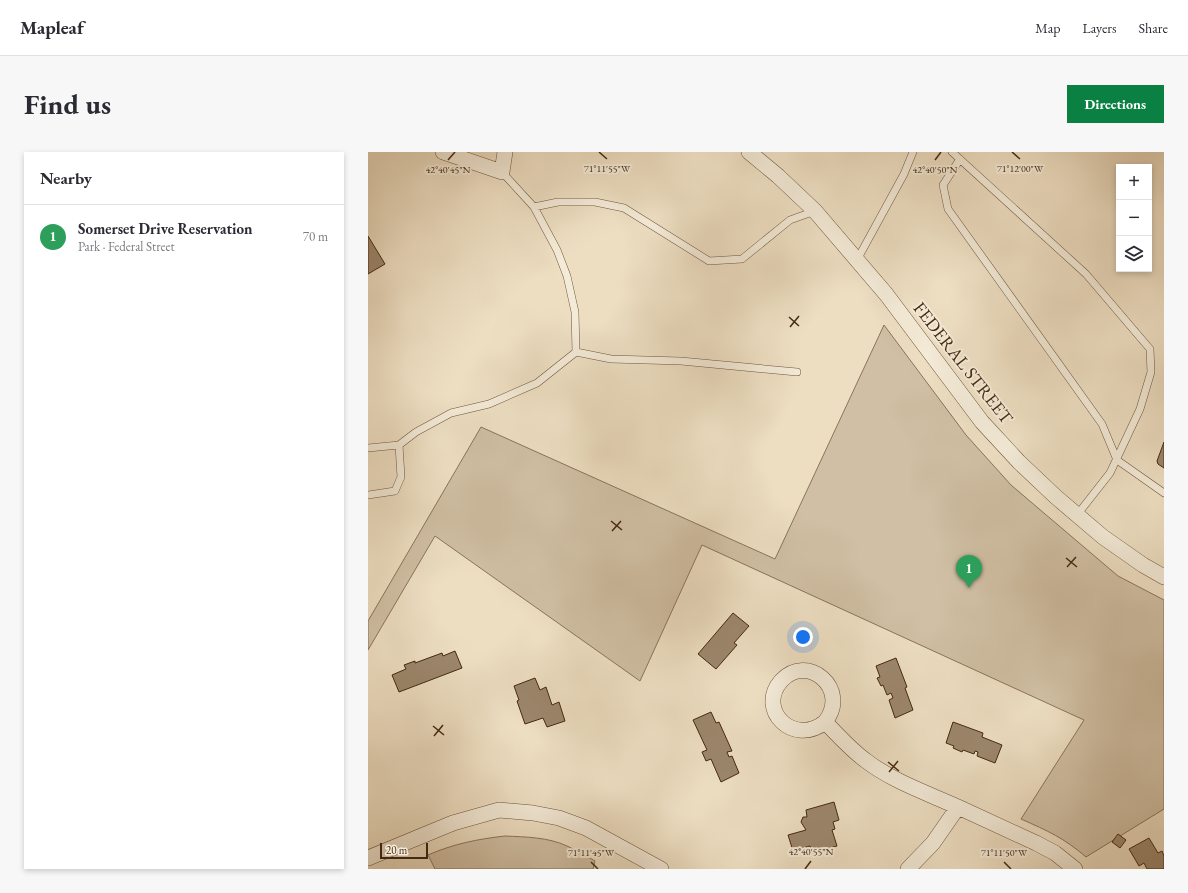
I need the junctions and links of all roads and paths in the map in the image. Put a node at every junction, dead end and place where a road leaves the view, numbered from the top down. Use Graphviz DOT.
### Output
graph roads {
  1 [pos="443,152"];
  2 [pos="505,152"];
  3 [pos="749,152"];
  4 [pos="913,152"];
  5 [pos="952,152"];
  6 [pos="960,159"];
  7 [pos="502,172"];
  8 [pos="534,206"];
  9 [pos="815,211"];
  10 [pos="857,260"];
  11 [pos="576,352"];
  12 [pos="797,372"];
  13 [pos="399,444"];
  14 [pos="368,448"];
  15 [pos="1117,460"];
  16 [pos="1164,493"];
  17 [pos="368,495"];
  18 [pos="1077,515"];
  19 [pos="1164,578"];
  20 [pos="825,722"];
  21 [pos="958,807"];
  22 [pos="368,858"];
  23 [pos="661,869"];
  24 [pos="908,869"];
  25 [pos="1075,869"];
  1 -- 7 [label="street"];
  2 -- 7 [label="street"];
  3 -- 9 [label="street, FEDERAL STREET"];
  4 -- 10 [label="lane"];
  5 -- 6 [label="lane"];
  6 -- 15 [label="lane"];
  6 -- 15 [label="lane"];
  7 -- 8 [label="lane"];
  8 -- 9 [label="lane"];
  8 -- 11 [label="lane"];
  9 -- 10 [label="street, FEDERAL STREET"];
  10 -- 18 [label="street, FEDERAL STREET"];
  11 -- 12 [label="lane"];
  11 -- 13 [label="lane"];
  13 -- 14 [label="lane"];
  13 -- 17 [label="lane"];
  15 -- 16 [label="lane"];
  15 -- 18 [label="lane"];
  18 -- 19 [label="street, FEDERAL STREET"];
  20 -- 21 [label="street"];
  21 -- 24 [label="street"];
  21 -- 25 [label="street"];
  22 -- 23 [label="street"];
}
